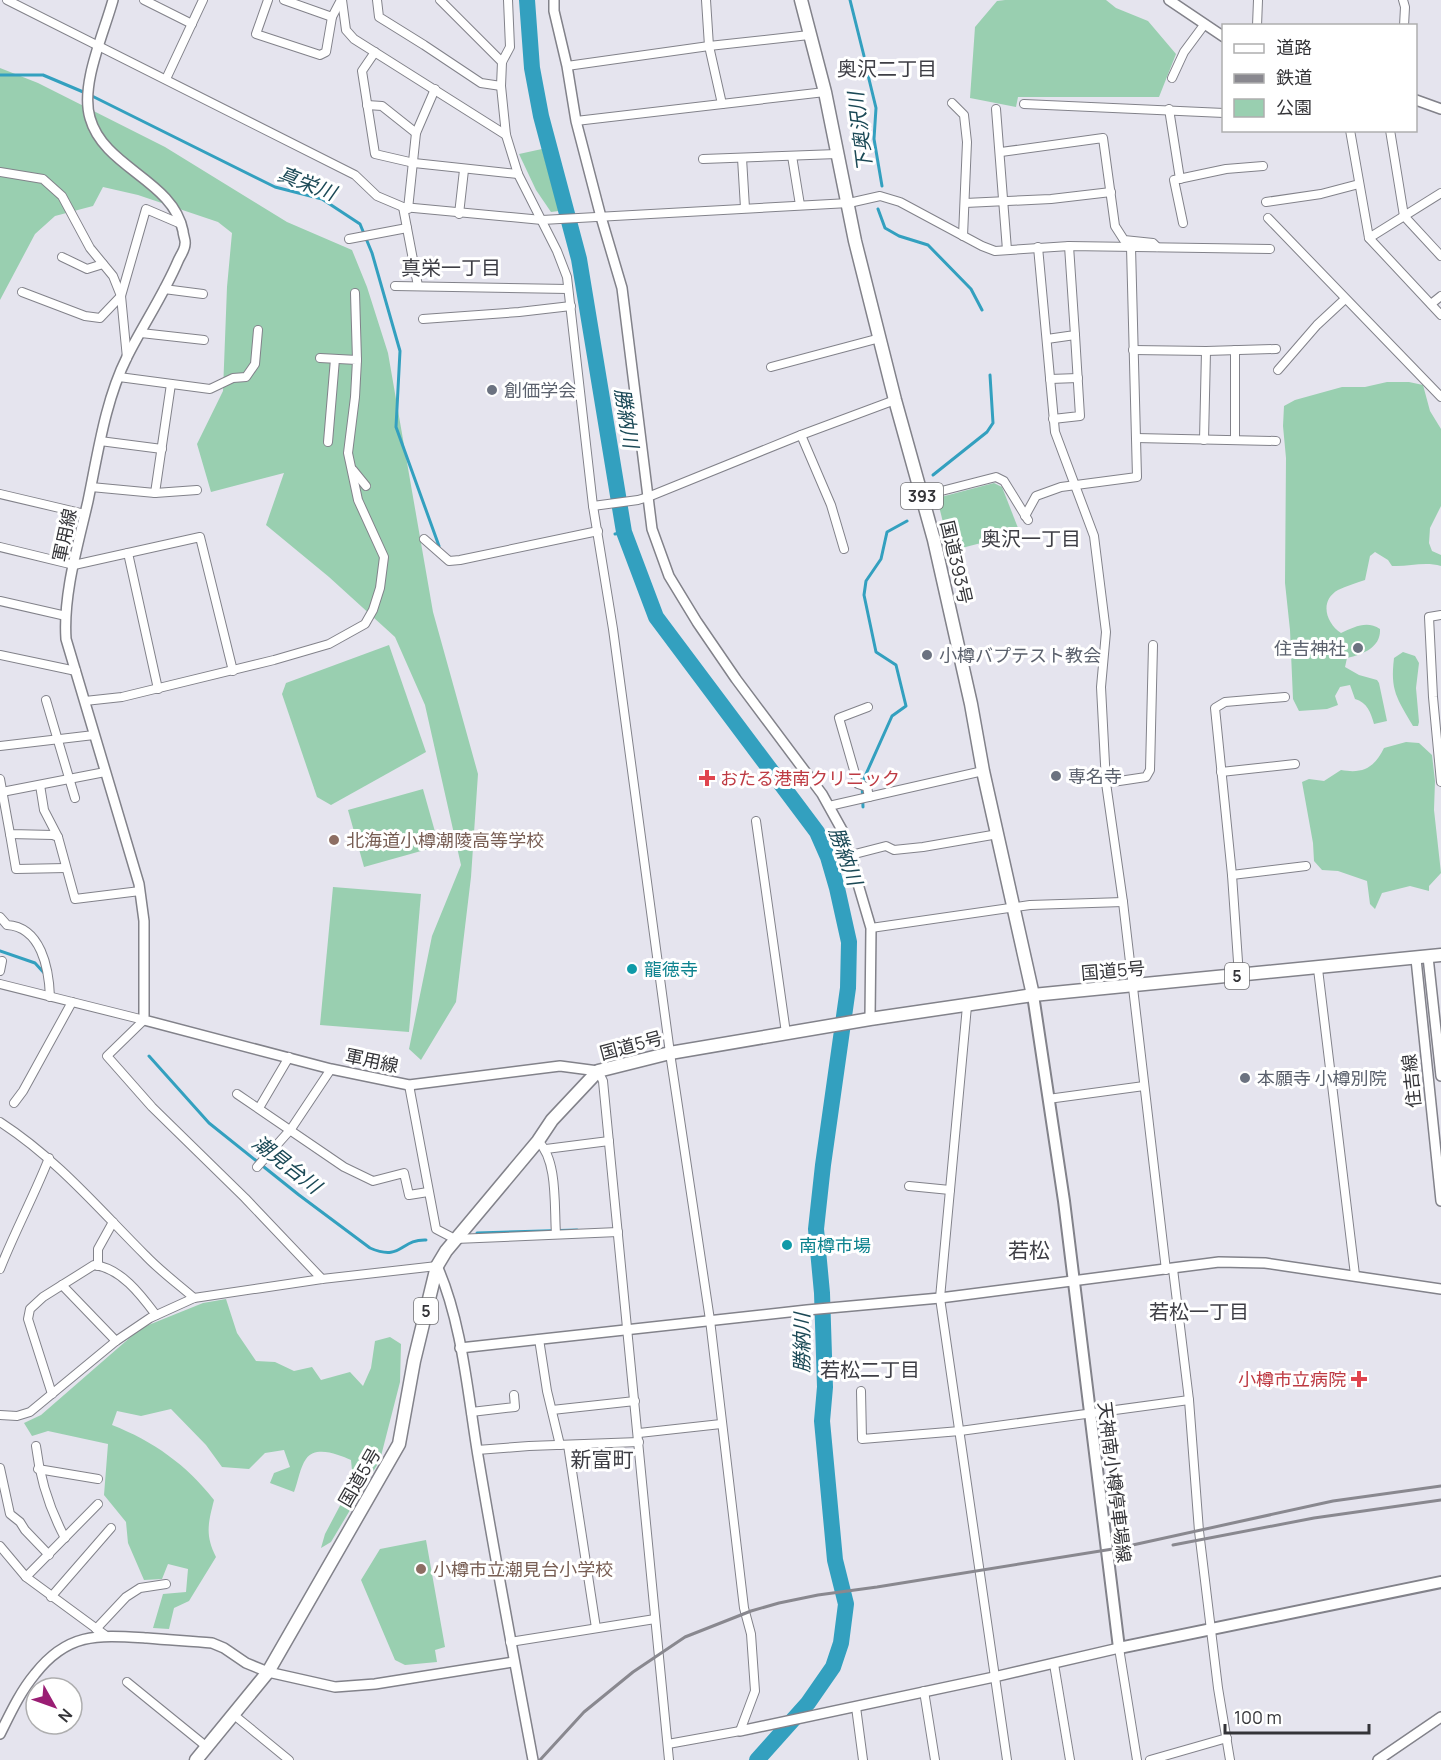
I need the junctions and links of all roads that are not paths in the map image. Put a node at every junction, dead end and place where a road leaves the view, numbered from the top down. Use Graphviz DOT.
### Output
graph roads {
  1 [pos="7,0"];
  2 [pos="113,0"];
  3 [pos="144,0"];
  4 [pos="203,0"];
  5 [pos="268,0"];
  6 [pos="284,0"];
  7 [pos="341,0"];
  8 [pos="377,0"];
  9 [pos="440,0"];
  10 [pos="508,0"];
  11 [pos="554,0"];
  12 [pos="706,0"];
  13 [pos="801,0"];
  14 [pos="1169,0"];
  15 [pos="1258,0"];
  16 [pos="1403,0"];
  17 [pos="332,18"];
  18 [pos="192,24"];
  19 [pos="1257,24"];
  20 [pos="1404,24"];
  21 [pos="1204,25"];
  22 [pos="809,35"];
  23 [pos="1222,36"];
  24 [pos="100,45"];
  25 [pos="709,46"];
  26 [pos="375,52"];
  27 [pos="502,62"];
  28 [pos="567,66"];
  29 [pos="1172,78"];
  30 [pos="166,79"];
  31 [pos="501,86"];
  32 [pos="435,89"];
  33 [pos="825,92"];
  34 [pos="1417,100"];
  35 [pos="952,103"];
  36 [pos="722,104"];
  37 [pos="1024,104"];
  38 [pos="368,105"];
  39 [pos="996,109"];
  40 [pos="1169,110"];
  41 [pos="1441,110"];
  42 [pos="1222,112"];
  43 [pos="576,121"];
  44 [pos="1350,132"];
  45 [pos="1390,132"];
  46 [pos="416,133"];
  47 [pos="506,135"];
  48 [pos="1001,152"];
  49 [pos="837,154"];
  50 [pos="792,156"];
  51 [pos="742,158"];
  52 [pos="703,159"];
  53 [pos="414,163"];
  54 [pos="1263,166"];
  55 [pos="464,170"];
  56 [pos="0,172"];
  57 [pos="518,174"];
  58 [pos="1180,179"];
  59 [pos="1359,184"];
  60 [pos="1111,192"];
  61 [pos="1441,193"];
  62 [pos="1003,201"];
  63 [pos="1266,202"];
  64 [pos="849,203"];
  65 [pos="965,203"];
  66 [pos="800,205"];
  67 [pos="406,208"];
  68 [pos="745,208"];
  69 [pos="459,214"];
  70 [pos="1404,216"];
  71 [pos="601,217"];
  72 [pos="1268,218"];
  73 [pos="542,220"];
  74 [pos="1183,223"];
  75 [pos="181,224"];
  76 [pos="407,228"];
  77 [pos="963,236"];
  78 [pos="1369,238"];
  79 [pos="350,239"];
  80 [pos="1069,246"];
  81 [pos="1038,247"];
  82 [pos="1131,248"];
  83 [pos="1158,249"];
  84 [pos="1270,249"];
  85 [pos="1007,250"];
  86 [pos="1441,256"];
  87 [pos="62,257"];
  88 [pos="103,264"];
  89 [pos="395,286"];
  90 [pos="418,286"];
  91 [pos="164,289"];
  92 [pos="568,289"];
  93 [pos="22,292"];
  94 [pos="355,293"];
  95 [pos="202,294"];
  96 [pos="121,296"];
  97 [pos="1441,297"];
  98 [pos="1345,299"];
  99 [pos="1431,304"];
  100 [pos="571,306"];
  101 [pos="1441,315"];
  102 [pos="423,319"];
  103 [pos="258,330"];
  104 [pos="141,333"];
  105 [pos="1075,335"];
  106 [pos="880,338"];
  107 [pos="1047,339"];
  108 [pos="204,340"];
  109 [pos="1276,349"];
  110 [pos="1133,350"];
  111 [pos="1235,350"];
  112 [pos="1206,351"];
  113 [pos="127,358"];
  114 [pos="320,358"];
  115 [pos="335,359"];
  116 [pos="357,360"];
  117 [pos="771,368"];
  118 [pos="1278,370"];
  119 [pos="119,377"];
  120 [pos="1078,378"];
  121 [pos="1050,379"];
  122 [pos="171,384"];
  123 [pos="1441,397"];
  124 [pos="895,400"];
  125 [pos="1053,419"];
  126 [pos="801,435"];
  127 [pos="1136,438"];
  128 [pos="1235,439"];
  129 [pos="1204,440"];
  130 [pos="100,441"];
  131 [pos="1276,441"];
  132 [pos="328,442"];
  133 [pos="162,449"];
  134 [pos="351,466"];
  135 [pos="1076,484"];
  136 [pos="366,486"];
  137 [pos="91,487"];
  138 [pos="197,490"];
  139 [pos="156,493"];
  140 [pos="0,494"];
  141 [pos="922,496"];
  142 [pos="648,497"];
  143 [pos="596,506"];
  144 [pos="85,514"];
  145 [pos="598,531"];
  146 [pos="424,539"];
  147 [pos="0,547"];
  148 [pos="844,549"];
  149 [pos="128,553"];
  150 [pos="74,565"];
  151 [pos="0,601"];
  152 [pos="1441,615"];
  153 [pos="66,616"];
  154 [pos="1153,645"];
  155 [pos="0,655"];
  156 [pos="76,671"];
  157 [pos="232,671"];
  158 [pos="158,688"];
  159 [pos="1437,696"];
  160 [pos="1285,697"];
  161 [pos="46,700"];
  162 [pos="85,701"];
  163 [pos="868,707"];
  164 [pos="94,735"];
  165 [pos="58,739"];
  166 [pos="0,746"];
  167 [pos="1295,764"];
  168 [pos="983,771"];
  169 [pos="105,772"];
  170 [pos="1221,772"];
  171 [pos="0,779"];
  172 [pos="69,779"];
  173 [pos="1441,782"];
  174 [pos="1106,783"];
  175 [pos="40,785"];
  176 [pos="2,792"];
  177 [pos="869,797"];
  178 [pos="75,798"];
  179 [pos="829,806"];
  180 [pos="756,821"];
  181 [pos="10,834"];
  182 [pos="998,834"];
  183 [pos="58,837"];
  184 [pos="851,855"];
  185 [pos="1306,866"];
  186 [pos="66,868"];
  187 [pos="1232,875"];
  188 [pos="140,891"];
  189 [pos="1123,902"];
  190 [pos="1013,907"];
  191 [pos="0,917"];
  192 [pos="3,927"];
  193 [pos="872,928"];
  194 [pos="1441,956"];
  195 [pos="1422,958"];
  196 [pos="2,961"];
  197 [pos="1318,969"];
  198 [pos="0,972"];
  199 [pos="1239,976"];
  200 [pos="0,984"];
  201 [pos="1132,987"];
  202 [pos="1033,995"];
  203 [pos="50,997"];
  204 [pos="72,1002"];
  205 [pos="967,1006"];
  206 [pos="870,1019"];
  207 [pos="144,1020"];
  208 [pos="786,1033"];
  209 [pos="1439,1048"];
  210 [pos="670,1053"];
  211 [pos="289,1057"];
  212 [pos="331,1068"];
  213 [pos="598,1071"];
  214 [pos="1441,1076"];
  215 [pos="410,1085"];
  216 [pos="1144,1086"];
  217 [pos="237,1094"];
  218 [pos="1048,1100"];
  219 [pos="14,1103"];
  220 [pos="259,1108"];
  221 [pos="0,1122"];
  222 [pos="291,1129"];
  223 [pos="1437,1129"];
  224 [pos="609,1141"];
  225 [pos="542,1145"];
  226 [pos="49,1158"];
  227 [pos="259,1164"];
  228 [pos="909,1186"];
  229 [pos="950,1190"];
  230 [pos="428,1192"];
  231 [pos="1441,1201"];
  232 [pos="113,1222"];
  233 [pos="556,1231"];
  234 [pos="618,1232"];
  235 [pos="455,1239"];
  236 [pos="98,1266"];
  237 [pos="437,1266"];
  238 [pos="0,1269"];
  239 [pos="1170,1270"];
  240 [pos="1355,1275"];
  241 [pos="322,1279"];
  242 [pos="1073,1281"];
  243 [pos="62,1286"];
  244 [pos="1441,1289"];
  245 [pos="194,1298"];
  246 [pos="940,1298"];
  247 [pos="156,1315"];
  248 [pos="710,1320"];
  249 [pos="627,1331"];
  250 [pos="539,1339"];
  251 [pos="116,1341"];
  252 [pos="460,1348"];
  253 [pos="861,1391"];
  254 [pos="52,1394"];
  255 [pos="514,1395"];
  256 [pos="1189,1400"];
  257 [pos="635,1401"];
  258 [pos="552,1410"];
  259 [pos="471,1412"];
  260 [pos="1089,1412"];
  261 [pos="0,1415"];
  262 [pos="721,1424"];
  263 [pos="960,1431"];
  264 [pos="639,1433"];
  265 [pos="639,1442"];
  266 [pos="564,1445"];
  267 [pos="36,1446"];
  268 [pos="477,1450"];
  269 [pos="0,1468"];
  270 [pos="38,1469"];
  271 [pos="98,1479"];
  272 [pos="98,1504"];
  273 [pos="111,1528"];
  274 [pos="65,1538"];
  275 [pos="0,1546"];
  276 [pos="50,1555"];
  277 [pos="26,1577"];
  278 [pos="1441,1582"];
  279 [pos="166,1584"];
  280 [pos="51,1597"];
  281 [pos="654,1619"];
  282 [pos="596,1628"];
  283 [pos="96,1629"];
  284 [pos="1211,1629"];
  285 [pos="105,1635"];
  286 [pos="510,1642"];
  287 [pos="1119,1648"];
  288 [pos="513,1662"];
  289 [pos="1054,1664"];
  290 [pos="268,1672"];
  291 [pos="994,1677"];
  292 [pos="127,1682"];
  293 [pos="924,1691"];
  294 [pos="856,1707"];
  295 [pos="234,1715"];
  296 [pos="1441,1717"];
  297 [pos="1,1731"];
  298 [pos="740,1731"];
  299 [pos="1227,1738"];
  300 [pos="668,1744"];
  301 [pos="207,1747"];
  302 [pos="196,1760"];
  303 [pos="289,1760"];
  304 [pos="533,1760"];
  305 [pos="669,1760"];
  306 [pos="863,1760"];
  307 [pos="935,1760"];
  308 [pos="1007,1760"];
  309 [pos="1070,1760"];
  310 [pos="1137,1760"];
  311 [pos="1150,1760"];
  312 [pos="1230,1760"];
  313 [pos="1378,1760"];
  1 -- 24 [label="street"];
  2 -- 24 [label="street"];
  3 -- 18 [label="street"];
  4 -- 18 [label="street"];
  5 -- 17 [label="street"];
  6 -- 17 [label="street"];
  7 -- 17 [label="street"];
  7 -- 26 [label="street"];
  8 -- 31 [label="street"];
  9 -- 27 [label="street"];
  10 -- 27 [label="street"];
  11 -- 28 [label="street"];
  12 -- 25 [label="street"];
  13 -- 22 [label="highway, 国道393号 / 393"];
  14 -- 21 [label="street"];
  15 -- 19 [label="street"];
  16 -- 20 [label="street"];
  18 -- 30 [label="street"];
  21 -- 23 [label="street"];
  21 -- 29 [label="street"];
  22 -- 25 [label="street"];
  22 -- 33 [label="highway, 国道393号 / 393"];
  24 -- 30 [label="street"];
  24 -- 75 [label="street"];
  25 -- 28 [label="street"];
  25 -- 36 [label="street"];
  26 -- 32 [label="street"];
  26 -- 38 [label="street"];
  27 -- 31 [label="street"];
  28 -- 43 [label="street"];
  30 -- 67 [label="street"];
  31 -- 47 [label="street"];
  32 -- 46 [label="street"];
  32 -- 47 [label="street"];
  33 -- 36 [label="street"];
  33 -- 49 [label="highway, 国道393号 / 393"];
  34 -- 41 [label="street"];
  35 -- 65 [label="street"];
  36 -- 43 [label="street"];
  37 -- 40 [label="street"];
  38 -- 46 [label="street"];
  38 -- 53 [label="street"];
  39 -- 48 [label="street"];
  40 -- 42 [label="street"];
  40 -- 58 [label="street"];
  43 -- 71 [label="street"];
  44 -- 59 [label="street"];
  45 -- 70 [label="street"];
  46 -- 53 [label="street"];
  47 -- 57 [label="street"];
  48 -- 60 [label="street"];
  48 -- 62 [label="street"];
  49 -- 50 [label="street"];
  49 -- 64 [label="highway, 国道393号 / 393"];
  50 -- 51 [label="street"];
  50 -- 66 [label="street"];
  51 -- 52 [label="street"];
  51 -- 68 [label="street"];
  53 -- 55 [label="street"];
  53 -- 67 [label="street"];
  54 -- 58 [label="street"];
  55 -- 57 [label="street"];
  55 -- 69 [label="street"];
  56 -- 88 [label="street"];
  57 -- 73 [label="street"];
  58 -- 74 [label="street"];
  59 -- 63 [label="street"];
  59 -- 78 [label="street"];
  60 -- 62 [label="street"];
  60 -- 83 [label="street"];
  61 -- 70 [label="street"];
  62 -- 65 [label="street"];
  62 -- 85 [label="street"];
  64 -- 66 [label="street"];
  64 -- 77 [label="street"];
  64 -- 106 [label="highway, 国道393号 / 393"];
  65 -- 77 [label="street"];
  66 -- 68 [label="street"];
  67 -- 69 [label="street"];
  67 -- 76 [label="street"];
  68 -- 71 [label="street"];
  69 -- 73 [label="street"];
  70 -- 78 [label="street"];
  70 -- 86 [label="street"];
  71 -- 73 [label="street"];
  71 -- 142 [label="street"];
  72 -- 98 [label="street"];
  73 -- 92 [label="street"];
  75 -- 91 [label="street, 軍用線"];
  75 -- 96 [label="street"];
  76 -- 79 [label="street"];
  76 -- 90 [label="street"];
  77 -- 85 [label="street"];
  78 -- 99 [label="street"];
  80 -- 81 [label="street"];
  80 -- 82 [label="street"];
  80 -- 105 [label="street"];
  81 -- 85 [label="street"];
  81 -- 107 [label="street"];
  82 -- 83 [label="street"];
  82 -- 110 [label="street"];
  83 -- 84 [label="street"];
  87 -- 88 [label="street"];
  88 -- 96 [label="street"];
  89 -- 90 [label="street"];
  90 -- 92 [label="street"];
  91 -- 95 [label="street"];
  91 -- 104 [label="street, 軍用線"];
  92 -- 100 [label="street"];
  93 -- 96 [label="street"];
  94 -- 116 [label="street"];
  96 -- 113 [label="street"];
  97 -- 99 [label="street"];
  98 -- 118 [label="street"];
  98 -- 123 [label="street"];
  99 -- 101 [label="street"];
  100 -- 102 [label="street"];
  100 -- 143 [label="street"];
  103 -- 122 [label="street"];
  104 -- 108 [label="street"];
  104 -- 113 [label="street, 軍用線"];
  105 -- 107 [label="street"];
  105 -- 120 [label="street"];
  106 -- 117 [label="street"];
  106 -- 124 [label="highway, 国道393号 / 393"];
  107 -- 121 [label="street"];
  109 -- 111 [label="street"];
  110 -- 112 [label="street"];
  110 -- 127 [label="street"];
  111 -- 112 [label="street"];
  111 -- 128 [label="street"];
  112 -- 129 [label="street"];
  113 -- 119 [label="street, 軍用線"];
  114 -- 115 [label="street"];
  115 -- 116 [label="street"];
  115 -- 132 [label="street"];
  116 -- 134 [label="street"];
  119 -- 122 [label="street"];
  119 -- 130 [label="street, 軍用線"];
  120 -- 121 [label="street"];
  120 -- 125 [label="street"];
  121 -- 125 [label="street"];
  122 -- 133 [label="street"];
  124 -- 126 [label="street"];
  124 -- 141 [label="highway, 国道393号 / 393"];
  125 -- 135 [label="street"];
  126 -- 142 [label="street"];
  126 -- 148 [label="street"];
  127 -- 129 [label="street"];
  127 -- 135 [label="street"];
  128 -- 129 [label="street"];
  128 -- 131 [label="street"];
  130 -- 133 [label="street"];
  130 -- 137 [label="street, 軍用線"];
  133 -- 139 [label="street"];
  134 -- 136 [label="street"];
  134 -- 157 [label="street"];
  135 -- 141 [label="street"];
  135 -- 174 [label="street"];
  137 -- 139 [label="street"];
  137 -- 144 [label="street, 軍用線"];
  138 -- 139 [label="street"];
  140 -- 144 [label="street"];
  141 -- 168 [label="highway, 国道393号 / 393"];
  142 -- 143 [label="street"];
  142 -- 179 [label="street"];
  143 -- 145 [label="street"];
  144 -- 150 [label="street, 軍用線"];
  145 -- 146 [label="street"];
  145 -- 210 [label="street"];
  147 -- 150 [label="street"];
  149 -- 150 [label="street"];
  149 -- 157 [label="street"];
  149 -- 158 [label="street"];
  150 -- 153 [label="street, 軍用線"];
  151 -- 153 [label="street"];
  152 -- 159 [label="street"];
  153 -- 156 [label="street, 軍用線"];
  154 -- 174 [label="street"];
  155 -- 156 [label="street"];
  156 -- 162 [label="street, 軍用線"];
  157 -- 158 [label="street"];
  158 -- 162 [label="street"];
  159 -- 173 [label="street"];
  160 -- 170 [label="street"];
  161 -- 165 [label="street"];
  162 -- 164 [label="street, 軍用線"];
  163 -- 177 [label="street"];
  164 -- 165 [label="street"];
  164 -- 169 [label="street, 軍用線"];
  165 -- 166 [label="street"];
  165 -- 172 [label="street"];
  167 -- 170 [label="street"];
  168 -- 177 [label="street"];
  168 -- 182 [label="highway, 国道393号 / 393"];
  169 -- 172 [label="street"];
  169 -- 188 [label="street, 軍用線"];
  170 -- 187 [label="street"];
  171 -- 176 [label="street"];
  172 -- 175 [label="street"];
  172 -- 178 [label="street"];
  174 -- 189 [label="street"];
  175 -- 176 [label="street"];
  175 -- 183 [label="street"];
  176 -- 181 [label="street"];
  177 -- 179 [label="street"];
  179 -- 184 [label="street"];
  180 -- 208 [label="street"];
  181 -- 183 [label="street"];
  181 -- 186 [label="street"];
  182 -- 184 [label="street"];
  182 -- 190 [label="highway, 国道393号 / 393"];
  183 -- 186 [label="street"];
  184 -- 193 [label="street"];
  185 -- 187 [label="street"];
  186 -- 188 [label="street"];
  187 -- 199 [label="street"];
  188 -- 207 [label="street, 軍用線"];
  189 -- 190 [label="street"];
  189 -- 201 [label="street"];
  190 -- 193 [label="street"];
  190 -- 202 [label="highway, 国道393号 / 393"];
  191 -- 192 [label="street"];
  192 -- 203 [label="street"];
  193 -- 206 [label="street"];
  194 -- 195 [label="highway, 国道5号 / 5"];
  195 -- 197 [label="highway, 国道5号 / 5"];
  195 -- 209 [label="street, 住吉線"];
  195 -- 223 [label="street, 住吉線"];
  196 -- 198 [label="street"];
  197 -- 199 [label="highway, 国道5号 / 5"];
  197 -- 240 [label="street"];
  199 -- 201 [label="highway, 国道5号 / 5"];
  200 -- 203 [label="street"];
  201 -- 202 [label="highway, 国道5号 / 5"];
  201 -- 216 [label="street"];
  202 -- 205 [label="highway, 国道5号 / 5"];
  202 -- 218 [label="main road, 天神南小樽停車場線"];
  203 -- 204 [label="street"];
  204 -- 207 [label="street"];
  204 -- 219 [label="street"];
  205 -- 206 [label="highway, 国道5号 / 5"];
  205 -- 229 [label="street"];
  206 -- 208 [label="highway, 国道5号 / 5"];
  207 -- 211 [label="street, 軍用線"];
  207 -- 241 [label="street"];
  208 -- 210 [label="highway, 国道5号 / 5"];
  209 -- 214 [label="street, 住吉線"];
  210 -- 213 [label="highway, 国道5号 / 5"];
  210 -- 248 [label="street"];
  211 -- 212 [label="street, 軍用線"];
  211 -- 220 [label="street"];
  212 -- 215 [label="street, 軍用線"];
  212 -- 222 [label="street"];
  213 -- 215 [label="street, 軍用線"];
  213 -- 224 [label="street"];
  213 -- 225 [label="highway, 国道5号 / 5"];
  215 -- 230 [label="street"];
  216 -- 218 [label="street"];
  216 -- 239 [label="street"];
  217 -- 220 [label="street"];
  218 -- 242 [label="main road, 天神南小樽停車場線"];
  220 -- 222 [label="street"];
  221 -- 226 [label="street"];
  222 -- 227 [label="street"];
  222 -- 230 [label="street"];
  223 -- 231 [label="street, 住吉線"];
  224 -- 225 [label="street"];
  224 -- 234 [label="street"];
  225 -- 233 [label="street"];
  225 -- 235 [label="highway, 国道5号 / 5"];
  226 -- 232 [label="street"];
  226 -- 238 [label="street"];
  228 -- 229 [label="street"];
  229 -- 246 [label="street"];
  230 -- 235 [label="street"];
  232 -- 236 [label="street"];
  232 -- 245 [label="street"];
  233 -- 234 [label="street"];
  233 -- 235 [label="street"];
  234 -- 249 [label="street"];
  235 -- 237 [label="highway, 国道5号 / 5"];
  236 -- 243 [label="street"];
  236 -- 247 [label="street"];
  237 -- 241 [label="street"];
  237 -- 252 [label="street"];
  237 -- 290 [label="highway, 国道5号 / 5"];
  239 -- 240 [label="street"];
  239 -- 242 [label="street"];
  239 -- 256 [label="street"];
  240 -- 244 [label="street"];
  241 -- 245 [label="street"];
  242 -- 246 [label="street"];
  242 -- 260 [label="main road, 天神南小樽停車場線"];
  243 -- 251 [label="street"];
  243 -- 254 [label="street"];
  245 -- 247 [label="street"];
  246 -- 248 [label="street"];
  246 -- 263 [label="street"];
  247 -- 251 [label="street"];
  248 -- 249 [label="street"];
  248 -- 262 [label="street"];
  249 -- 250 [label="street"];
  249 -- 257 [label="street"];
  250 -- 252 [label="street"];
  250 -- 258 [label="street"];
  251 -- 254 [label="street"];
  252 -- 259 [label="street"];
  253 -- 263 [label="street"];
  254 -- 261 [label="street"];
  255 -- 259 [label="street"];
  256 -- 260 [label="street"];
  256 -- 284 [label="street"];
  257 -- 258 [label="street"];
  257 -- 264 [label="street"];
  258 -- 266 [label="street"];
  259 -- 268 [label="street"];
  260 -- 263 [label="street"];
  260 -- 287 [label="main road, 天神南小樽停車場線"];
  262 -- 264 [label="street"];
  262 -- 298 [label="street"];
  263 -- 291 [label="street"];
  264 -- 265 [label="street"];
  265 -- 266 [label="street"];
  265 -- 281 [label="street"];
  266 -- 268 [label="street"];
  266 -- 282 [label="street"];
  267 -- 270 [label="street"];
  268 -- 286 [label="street"];
  269 -- 276 [label="street"];
  270 -- 271 [label="street"];
  270 -- 274 [label="street"];
  272 -- 274 [label="street"];
  273 -- 280 [label="street"];
  274 -- 276 [label="street"];
  275 -- 277 [label="street"];
  276 -- 277 [label="street"];
  277 -- 280 [label="street"];
  278 -- 284 [label="main road"];
  279 -- 283 [label="street"];
  280 -- 283 [label="street"];
  281 -- 282 [label="street"];
  281 -- 300 [label="street"];
  282 -- 286 [label="street"];
  283 -- 285 [label="street"];
  284 -- 287 [label="main road"];
  284 -- 299 [label="street"];
  285 -- 290 [label="street"];
  285 -- 297 [label="street"];
  286 -- 288 [label="street"];
  287 -- 289 [label="street"];
  287 -- 310 [label="street"];
  288 -- 290 [label="street"];
  288 -- 304 [label="street"];
  289 -- 291 [label="street"];
  289 -- 309 [label="street"];
  290 -- 295 [label="highway, 国道5号 / 5"];
  291 -- 293 [label="street"];
  291 -- 308 [label="street"];
  292 -- 301 [label="street"];
  293 -- 294 [label="street"];
  293 -- 307 [label="street"];
  294 -- 298 [label="street"];
  294 -- 306 [label="street"];
  295 -- 301 [label="highway, 国道5号 / 5"];
  295 -- 303 [label="street"];
  296 -- 313 [label="street"];
  298 -- 300 [label="street"];
  299 -- 311 [label="street"];
  299 -- 312 [label="street"];
  300 -- 305 [label="street"];
  301 -- 302 [label="highway, 国道5号 / 5"];
}
